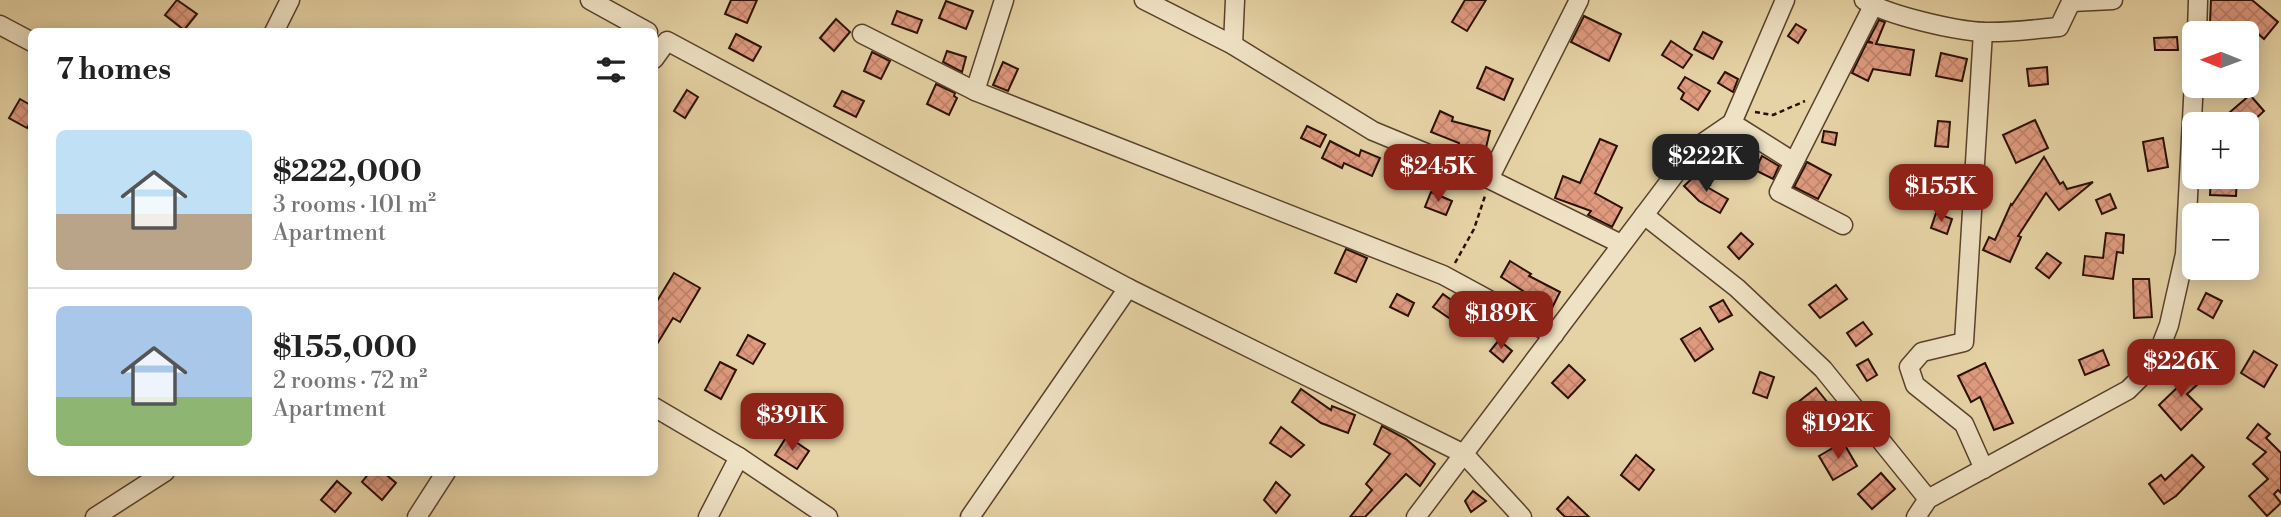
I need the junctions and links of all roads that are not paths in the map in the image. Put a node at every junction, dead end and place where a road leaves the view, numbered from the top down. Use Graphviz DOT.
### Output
graph roads {
  1 [pos="290,0"];
  2 [pos="590,0"];
  3 [pos="1004,0"];
  4 [pos="1144,0"];
  5 [pos="1236,0"];
  6 [pos="1579,0"];
  7 [pos="1785,0"];
  8 [pos="2113,0"];
  9 [pos="2198,0"];
  10 [pos="2072,1"];
  11 [pos="1869,3"];
  12 [pos="2197,21"];
  13 [pos="0,25"];
  14 [pos="276,28"];
  15 [pos="641,28"];
  16 [pos="1983,32"];
  17 [pos="862,34"];
  18 [pos="661,38"];
  19 [pos="28,40"];
  20 [pos="1233,45"];
  21 [pos="975,91"];
  22 [pos="2193,98"];
  23 [pos="1734,119"];
  24 [pos="1794,162"];
  25 [pos="1489,179"];
  26 [pos="1643,215"];
  27 [pos="1843,226"];
  28 [pos="1621,244"];
  29 [pos="1129,288"];
  30 [pos="1553,335"];
  31 [pos="658,409"];
  32 [pos="1464,454"];
  33 [pos="739,457"];
  34 [pos="1984,469"];
  35 [pos="159,476"];
  36 [pos="443,476"];
  37 [pos="1928,499"];
  38 [pos="95,517"];
  39 [pos="417,517"];
  40 [pos="708,517"];
  41 [pos="828,517"];
  42 [pos="970,517"];
  43 [pos="1416,517"];
  44 [pos="1522,517"];
  45 [pos="1916,517"];
  1 -- 14 [label="street"];
  2 -- 15 [label="street"];
  3 -- 21 [label="street"];
  4 -- 20 [label="street"];
  5 -- 20 [label="street"];
  6 -- 25 [label="street"];
  7 -- 23 [label="street"];
  8 -- 10 [label="street"];
  9 -- 12 [label="street"];
  10 -- 16 [label="street"];
  11 -- 16 [label="street"];
  11 -- 24 [label="street"];
  13 -- 19 [label="street"];
  16 -- 34 [label="street"];
  17 -- 21 [label="street"];
  18 -- 29 [label="street"];
  20 -- 25 [label="street"];
  21 -- 30 [label="street"];
  22 -- 34 [label="street"];
  23 -- 24 [label="street"];
  23 -- 26 [label="street"];
  24 -- 27 [label="street"];
  25 -- 28 [label="street"];
  26 -- 28 [label="street"];
  26 -- 37 [label="street"];
  28 -- 30 [label="street"];
  29 -- 32 [label="street"];
  29 -- 42 [label="street"];
  30 -- 32 [label="street"];
  31 -- 33 [label="street"];
  32 -- 43 [label="street"];
  32 -- 44 [label="street"];
  33 -- 40 [label="street"];
  33 -- 41 [label="street"];
  34 -- 37 [label="street"];
  35 -- 38 [label="street"];
  36 -- 39 [label="street"];
  37 -- 45 [label="street"];
}
